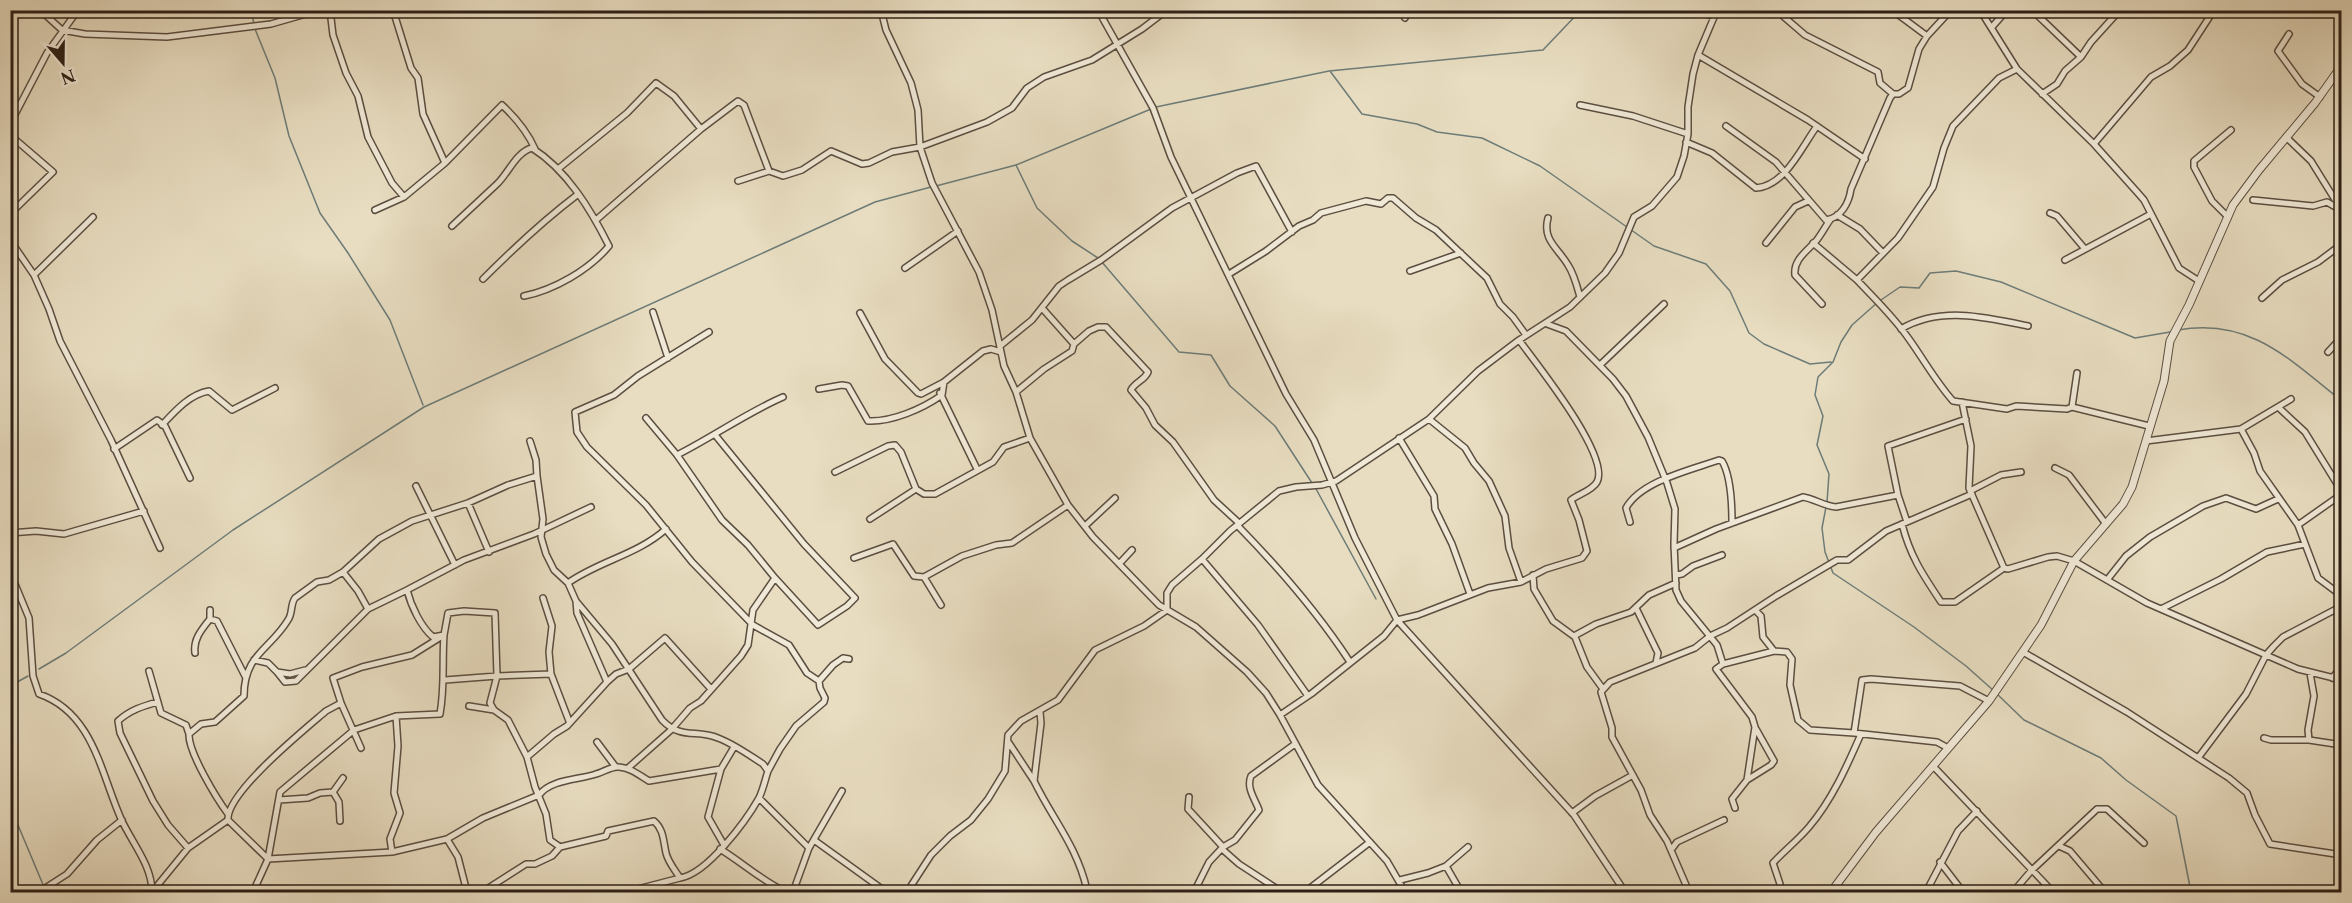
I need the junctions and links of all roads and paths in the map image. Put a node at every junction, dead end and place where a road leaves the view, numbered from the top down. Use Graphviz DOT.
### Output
graph roads {
  1 [pos="35,10"];
  2 [pos="40,10"];
  3 [pos="320,10"];
  4 [pos="330,10"];
  5 [pos="393,10"];
  6 [pos="881,10"];
  7 [pos="1098,10"];
  8 [pos="1167,10"];
  9 [pos="1409,10"];
  10 [pos="1698,10"];
  11 [pos="1717,10"];
  12 [pos="1776,10"];
  13 [pos="1892,10"];
  14 [pos="1951,10"];
  15 [pos="1980,10"];
  16 [pos="2007,10"];
  17 [pos="2032,10"];
  18 [pos="2120,10"];
  19 [pos="2214,10"];
  20 [pos="2328,10"];
  21 [pos="76,11"];
  22 [pos="10,15"];
  23 [pos="1714,17"];
  24 [pos="2342,17"];
  25 [pos="1405,18"];
  26 [pos="1992,27"];
  27 [pos="62,30"];
  28 [pos="2289,34"];
  29 [pos="1927,36"];
  30 [pos="1117,45"];
  31 [pos="1698,55"];
  32 [pos="2081,57"];
  33 [pos="2342,65"];
  34 [pos="2017,69"];
  35 [pos="1893,94"];
  36 [pos="2042,94"];
  37 [pos="2320,97"];
  38 [pos="1580,105"];
  39 [pos="10,124"];
  40 [pos="1726,126"];
  41 [pos="1817,126"];
  42 [pos="701,129"];
  43 [pos="2231,130"];
  44 [pos="1688,134"];
  45 [pos="10,135"];
  46 [pos="2286,137"];
  47 [pos="1686,142"];
  48 [pos="2094,144"];
  49 [pos="920,147"];
  50 [pos="536,150"];
  51 [pos="1865,159"];
  52 [pos="445,164"];
  53 [pos="558,169"];
  54 [pos="769,171"];
  55 [pos="1787,173"];
  56 [pos="738,181"];
  57 [pos="577,195"];
  58 [pos="404,197"];
  59 [pos="1192,199"];
  60 [pos="2253,200"];
  61 [pos="1808,201"];
  62 [pos="375,210"];
  63 [pos="2341,210"];
  64 [pos="2050,213"];
  65 [pos="10,214"];
  66 [pos="2151,214"];
  67 [pos="1837,215"];
  68 [pos="93,217"];
  69 [pos="2228,217"];
  70 [pos="1548,218"];
  71 [pos="596,220"];
  72 [pos="1830,220"];
  73 [pos="452,226"];
  74 [pos="958,231"];
  75 [pos="1292,232"];
  76 [pos="10,240"];
  77 [pos="1766,243"];
  78 [pos="1813,243"];
  79 [pos="2342,244"];
  80 [pos="2085,249"];
  81 [pos="1461,253"];
  82 [pos="1883,253"];
  83 [pos="2065,260"];
  84 [pos="905,268"];
  85 [pos="1410,271"];
  86 [pos="1228,274"];
  87 [pos="34,275"];
  88 [pos="483,279"];
  89 [pos="1857,280"];
  90 [pos="2199,281"];
  91 [pos="524,296"];
  92 [pos="1580,297"];
  93 [pos="2262,298"];
  94 [pos="1664,304"];
  95 [pos="1822,304"];
  96 [pos="1042,308"];
  97 [pos="653,312"];
  98 [pos="860,314"];
  99 [pos="1545,324"];
  100 [pos="2028,326"];
  101 [pos="1901,329"];
  102 [pos="709,333"];
  103 [pos="1526,335"];
  104 [pos="2342,338"];
  105 [pos="1519,340"];
  106 [pos="1074,344"];
  107 [pos="1001,349"];
  108 [pos="2328,352"];
  109 [pos="668,358"];
  110 [pos="1600,365"];
  111 [pos="2077,374"];
  112 [pos="944,382"];
  113 [pos="935,387"];
  114 [pos="275,388"];
  115 [pos="819,389"];
  116 [pos="1017,392"];
  117 [pos="942,395"];
  118 [pos="783,397"];
  119 [pos="2290,399"];
  120 [pos="1962,402"];
  121 [pos="2072,407"];
  122 [pos="2278,407"];
  123 [pos="646,418"];
  124 [pos="1429,419"];
  125 [pos="1966,419"];
  126 [pos="162,424"];
  127 [pos="2150,426"];
  128 [pos="2241,429"];
  129 [pos="716,436"];
  130 [pos="1030,438"];
  131 [pos="1399,438"];
  132 [pos="530,441"];
  133 [pos="2146,441"];
  134 [pos="114,449"];
  135 [pos="677,455"];
  136 [pos="2055,468"];
  137 [pos="977,469"];
  138 [pos="835,472"];
  139 [pos="2021,472"];
  140 [pos="537,476"];
  141 [pos="190,478"];
  142 [pos="1666,479"];
  143 [pos="1331,483"];
  144 [pos="416,486"];
  145 [pos="916,489"];
  146 [pos="1971,492"];
  147 [pos="2342,493"];
  148 [pos="1898,495"];
  149 [pos="1115,498"];
  150 [pos="2278,499"];
  151 [pos="468,503"];
  152 [pos="1068,505"];
  153 [pos="591,507"];
  154 [pos="144,511"];
  155 [pos="430,516"];
  156 [pos="870,519"];
  157 [pos="1630,522"];
  158 [pos="1732,523"];
  159 [pos="1904,523"];
  160 [pos="1238,524"];
  161 [pos="2106,524"];
  162 [pos="2298,525"];
  163 [pos="1084,526"];
  164 [pos="666,529"];
  165 [pos="542,531"];
  166 [pos="10,533"];
  167 [pos="2305,544"];
  168 [pos="160,548"];
  169 [pos="1674,548"];
  170 [pos="1132,550"];
  171 [pos="489,552"];
  172 [pos="1722,555"];
  173 [pos="854,558"];
  174 [pos="1202,560"];
  175 [pos="2074,561"];
  176 [pos="1119,564"];
  177 [pos="455,565"];
  178 [pos="2004,568"];
  179 [pos="10,572"];
  180 [pos="343,572"];
  181 [pos="1533,575"];
  182 [pos="1676,575"];
  183 [pos="924,577"];
  184 [pos="775,579"];
  185 [pos="2107,580"];
  186 [pos="1521,582"];
  187 [pos="568,583"];
  188 [pos="1676,583"];
  189 [pos="19,589"];
  190 [pos="407,590"];
  191 [pos="10,592"];
  192 [pos="1470,594"];
  193 [pos="2342,596"];
  194 [pos="543,598"];
  195 [pos="576,601"];
  196 [pos="941,605"];
  197 [pos="2342,606"];
  198 [pos="1636,608"];
  199 [pos="368,609"];
  200 [pos="2161,609"];
  201 [pos="210,610"];
  202 [pos="1167,610"];
  203 [pos="1755,610"];
  204 [pos="210,619"];
  205 [pos="1397,620"];
  206 [pos="753,625"];
  207 [pos="444,635"];
  208 [pos="1574,636"];
  209 [pos="1710,636"];
  210 [pos="1774,651"];
  211 [pos="2023,652"];
  212 [pos="195,653"];
  213 [pos="2266,655"];
  214 [pos="849,659"];
  215 [pos="254,660"];
  216 [pos="1350,662"];
  217 [pos="1656,663"];
  218 [pos="1723,664"];
  219 [pos="2342,667"];
  220 [pos="629,669"];
  221 [pos="149,671"];
  222 [pos="2310,673"];
  223 [pos="551,674"];
  224 [pos="244,676"];
  225 [pos="497,676"];
  226 [pos="2332,678"];
  227 [pos="445,680"];
  228 [pos="2342,680"];
  229 [pos="819,681"];
  230 [pos="607,682"];
  231 [pos="711,689"];
  232 [pos="1603,689"];
  233 [pos="1308,696"];
  234 [pos="1991,699"];
  235 [pos="158,702"];
  236 [pos="341,703"];
  237 [pos="469,706"];
  238 [pos="494,710"];
  239 [pos="1040,712"];
  240 [pos="1280,715"];
  241 [pos="396,716"];
  242 [pos="569,722"];
  243 [pos="1755,728"];
  244 [pos="354,730"];
  245 [pos="671,730"];
  246 [pos="1854,733"];
  247 [pos="189,734"];
  248 [pos="1861,734"];
  249 [pos="2264,738"];
  250 [pos="2310,740"];
  251 [pos="597,742"];
  252 [pos="1008,743"];
  253 [pos="1294,744"];
  254 [pos="2342,745"];
  255 [pos="734,747"];
  256 [pos="361,748"];
  257 [pos="1948,748"];
  258 [pos="527,757"];
  259 [pos="2198,758"];
  260 [pos="615,766"];
  261 [pos="1933,766"];
  262 [pos="628,768"];
  263 [pos="721,769"];
  264 [pos="768,771"];
  265 [pos="1633,775"];
  266 [pos="343,778"];
  267 [pos="1747,780"];
  268 [pos="1034,782"];
  269 [pos="842,791"];
  270 [pos="333,792"];
  271 [pos="539,795"];
  272 [pos="1189,797"];
  273 [pos="759,798"];
  274 [pos="279,800"];
  275 [pos="1735,808"];
  276 [pos="1977,812"];
  277 [pos="1572,813"];
  278 [pos="228,817"];
  279 [pos="122,820"];
  280 [pos="1724,820"];
  281 [pos="340,821"];
  282 [pos="447,839"];
  283 [pos="814,840"];
  284 [pos="1371,842"];
  285 [pos="2144,843"];
  286 [pos="2059,846"];
  287 [pos="560,847"];
  288 [pos="722,847"];
  289 [pos="1468,847"];
  290 [pos="188,848"];
  291 [pos="809,848"];
  292 [pos="1223,848"];
  293 [pos="1671,850"];
  294 [pos="392,852"];
  295 [pos="2342,855"];
  296 [pos="268,859"];
  297 [pos="1941,862"];
  298 [pos="1446,866"];
  299 [pos="2031,871"];
  300 [pos="681,878"];
  301 [pos="1400,880"];
  302 [pos="655,890"];
  303 [pos="40,891"];
  304 [pos="2104,891"];
  305 [pos="151,892"];
  306 [pos="253,892"];
  307 [pos="467,892"];
  308 [pos="482,892"];
  309 [pos="626,892"];
  310 [pos="786,892"];
  311 [pos="792,892"];
  312 [pos="891,892"];
  313 [pos="907,892"];
  314 [pos="1090,892"];
  315 [pos="1194,892"];
  316 [pos="1282,892"];
  317 [pos="1305,892"];
  318 [pos="1404,892"];
  319 [pos="1461,892"];
  320 [pos="1625,892"];
  321 [pos="1689,892"];
  322 [pos="1778,892"];
  323 [pos="1831,892"];
  324 [pos="1926,892"];
  325 [pos="1963,892"];
  326 [pos="2013,892"];
  327 [pos="2053,892"];
  1 -- 22 [label="street"];
  2 -- 27 [label="street"];
  3 -- 27 [label="street"];
  4 -- 58 [label="street"];
  5 -- 52 [label="street"];
  6 -- 49 [label="street"];
  7 -- 30 [label="street"];
  8 -- 30 [label="street"];
  9 -- 25 [label="street"];
  10 -- 23 [label="street"];
  11 -- 23 [label="street"];
  12 -- 35 [label="street"];
  13 -- 29 [label="street"];
  14 -- 29 [label="street"];
  15 -- 26 [label="street"];
  16 -- 26 [label="street"];
  17 -- 32 [label="street"];
  18 -- 32 [label="street"];
  19 -- 48 [label="street"];
  20 -- 24 [label="street"];
  21 -- 27 [label="street"];
  23 -- 31 [label="street"];
  26 -- 34 [label="street"];
  27 -- 39 [label="street"];
  28 -- 37 [label="street"];
  29 -- 35 [label="street"];
  30 -- 49 [label="street"];
  30 -- 59 [label="street"];
  31 -- 41 [label="street"];
  31 -- 44 [label="street"];
  32 -- 36 [label="street"];
  33 -- 37 [label="street"];
  34 -- 36 [label="street"];
  34 -- 82 [label="street"];
  35 -- 51 [label="street"];
  36 -- 48 [label="street"];
  37 -- 46 [label="street"];
  38 -- 44 [label="street"];
  40 -- 55 [label="street"];
  41 -- 51 [label="street"];
  41 -- 55 [label="street"];
  42 -- 53 [label="street"];
  42 -- 54 [label="street"];
  42 -- 71 [label="street"];
  43 -- 69 [label="street"];
  44 -- 47 [label="street"];
  45 -- 65 [label="street"];
  46 -- 63 [label="street"];
  46 -- 69 [label="street"];
  47 -- 55 [label="street"];
  47 -- 92 [label="street"];
  48 -- 66 [label="street"];
  49 -- 54 [label="street"];
  49 -- 74 [label="street"];
  50 -- 52 [label="street"];
  50 -- 53 [label="street"];
  50 -- 73 [label="street"];
  51 -- 67 [label="street"];
  52 -- 58 [label="street"];
  53 -- 57 [label="street"];
  54 -- 56 [label="street"];
  55 -- 61 [label="street"];
  57 -- 71 [label="street"];
  57 -- 88 [label="street"];
  58 -- 62 [label="street"];
  59 -- 75 [label="street"];
  59 -- 86 [label="street"];
  59 -- 96 [label="street"];
  60 -- 63 [label="street"];
  61 -- 72 [label="street"];
  61 -- 77 [label="street"];
  64 -- 80 [label="street"];
  66 -- 80 [label="street"];
  66 -- 90 [label="street"];
  67 -- 72 [label="street"];
  67 -- 82 [label="street"];
  68 -- 87 [label="street"];
  69 -- 90 [label="street"];
  70 -- 92 [label="street"];
  71 -- 91 [label="street"];
  72 -- 78 [label="street"];
  74 -- 84 [label="street"];
  74 -- 107 [label="street"];
  75 -- 81 [label="street"];
  75 -- 86 [label="street"];
  76 -- 87 [label="street"];
  78 -- 89 [label="street"];
  78 -- 95 [label="street"];
  79 -- 93 [label="street"];
  80 -- 83 [label="street"];
  81 -- 85 [label="street"];
  81 -- 103 [label="street"];
  82 -- 89 [label="street"];
  86 -- 143 [label="street"];
  87 -- 134 [label="street"];
  89 -- 101 [label="street"];
  90 -- 127 [label="street"];
  92 -- 99 [label="street"];
  94 -- 110 [label="street"];
  96 -- 106 [label="street"];
  96 -- 107 [label="street"];
  97 -- 109 [label="street"];
  98 -- 113 [label="street"];
  99 -- 103 [label="street"];
  99 -- 110 [label="street"];
  100 -- 101 [label="street"];
  101 -- 120 [label="street"];
  102 -- 109 [label="street"];
  103 -- 105 [label="street"];
  104 -- 108 [label="street"];
  105 -- 124 [label="street"];
  105 -- 181 [label="street"];
  106 -- 116 [label="street"];
  106 -- 160 [label="street"];
  107 -- 112 [label="street"];
  107 -- 116 [label="street"];
  109 -- 164 [label="street"];
  110 -- 142 [label="street"];
  111 -- 121 [label="street"];
  112 -- 113 [label="street"];
  112 -- 117 [label="street"];
  113 -- 117 [label="street"];
  114 -- 126 [label="street"];
  115 -- 117 [label="street"];
  116 -- 130 [label="street"];
  117 -- 137 [label="street"];
  118 -- 129 [label="street"];
  119 -- 122 [label="street"];
  120 -- 121 [label="street"];
  120 -- 125 [label="street"];
  121 -- 127 [label="street"];
  122 -- 128 [label="street"];
  122 -- 147 [label="street"];
  123 -- 135 [label="street"];
  124 -- 131 [label="street"];
  124 -- 186 [label="street"];
  125 -- 146 [label="street"];
  125 -- 148 [label="street"];
  126 -- 134 [label="street"];
  126 -- 141 [label="street"];
  127 -- 133 [label="street"];
  128 -- 133 [label="street"];
  128 -- 150 [label="street"];
  129 -- 135 [label="street"];
  129 -- 184 [label="street"];
  130 -- 137 [label="street"];
  130 -- 152 [label="street"];
  131 -- 143 [label="street"];
  131 -- 192 [label="street"];
  132 -- 140 [label="street"];
  133 -- 161 [label="street"];
  134 -- 154 [label="street"];
  135 -- 184 [label="street"];
  136 -- 161 [label="street"];
  137 -- 145 [label="street"];
  138 -- 145 [label="street"];
  139 -- 146 [label="street"];
  140 -- 151 [label="street"];
  140 -- 165 [label="street"];
  142 -- 157 [label="street"];
  142 -- 158 [label="street"];
  142 -- 169 [label="street"];
  143 -- 160 [label="street"];
  143 -- 205 [label="street"];
  144 -- 155 [label="street"];
  145 -- 156 [label="street"];
  146 -- 159 [label="street"];
  146 -- 178 [label="street"];
  147 -- 162 [label="street"];
  148 -- 158 [label="street"];
  148 -- 159 [label="street"];
  149 -- 163 [label="street"];
  150 -- 162 [label="street"];
  150 -- 185 [label="street"];
  151 -- 155 [label="street"];
  151 -- 171 [label="street"];
  152 -- 163 [label="street"];
  152 -- 183 [label="street"];
  153 -- 165 [label="street"];
  154 -- 166 [label="street"];
  154 -- 168 [label="street"];
  155 -- 177 [label="street"];
  155 -- 180 [label="street"];
  158 -- 169 [label="street"];
  159 -- 178 [label="street"];
  159 -- 203 [label="street"];
  160 -- 174 [label="street"];
  160 -- 216 [label="street"];
  161 -- 175 [label="street"];
  162 -- 167 [label="street"];
  163 -- 176 [label="street"];
  164 -- 187 [label="street"];
  164 -- 206 [label="street"];
  165 -- 171 [label="street"];
  165 -- 187 [label="street"];
  167 -- 193 [label="street"];
  167 -- 200 [label="street"];
  169 -- 182 [label="street"];
  170 -- 176 [label="street"];
  171 -- 177 [label="street"];
  172 -- 182 [label="street"];
  173 -- 183 [label="street"];
  174 -- 202 [label="street"];
  174 -- 233 [label="street"];
  175 -- 178 [label="street"];
  175 -- 185 [label="street"];
  175 -- 211 [label="street"];
  176 -- 202 [label="street"];
  177 -- 190 [label="street"];
  179 -- 189 [label="street"];
  180 -- 199 [label="street"];
  180 -- 215 [label="street"];
  181 -- 186 [label="street"];
  181 -- 208 [label="street"];
  182 -- 188 [label="street"];
  183 -- 196 [label="street"];
  184 -- 206 [label="street"];
  185 -- 200 [label="street"];
  186 -- 192 [label="street"];
  187 -- 195 [label="street"];
  188 -- 198 [label="street"];
  188 -- 209 [label="street"];
  189 -- 191 [label="street"];
  189 -- 279 [label="street"];
  190 -- 199 [label="street"];
  190 -- 207 [label="street"];
  192 -- 205 [label="street"];
  194 -- 223 [label="street"];
  195 -- 220 [label="street"];
  195 -- 230 [label="street"];
  197 -- 213 [label="street"];
  198 -- 208 [label="street"];
  198 -- 217 [label="street"];
  199 -- 215 [label="street"];
  200 -- 213 [label="street"];
  201 -- 204 [label="street"];
  202 -- 239 [label="street"];
  202 -- 240 [label="street"];
  203 -- 209 [label="street"];
  203 -- 210 [label="street"];
  204 -- 212 [label="street"];
  204 -- 224 [label="street"];
  205 -- 216 [label="street"];
  205 -- 277 [label="street"];
  206 -- 229 [label="street"];
  206 -- 231 [label="street"];
  207 -- 225 [label="street"];
  207 -- 227 [label="street"];
  207 -- 236 [label="street"];
  208 -- 232 [label="street"];
  209 -- 217 [label="street"];
  209 -- 218 [label="street"];
  210 -- 218 [label="street"];
  210 -- 246 [label="street"];
  211 -- 234 [label="street"];
  211 -- 259 [label="street"];
  213 -- 222 [label="street"];
  213 -- 259 [label="street"];
  214 -- 229 [label="street"];
  215 -- 224 [label="street"];
  216 -- 233 [label="street"];
  217 -- 232 [label="street"];
  218 -- 243 [label="street"];
  219 -- 226 [label="street"];
  220 -- 230 [label="street"];
  220 -- 231 [label="street"];
  220 -- 245 [label="street"];
  221 -- 235 [label="street"];
  222 -- 226 [label="street"];
  222 -- 250 [label="street"];
  223 -- 225 [label="street"];
  223 -- 242 [label="street"];
  224 -- 247 [label="street"];
  225 -- 227 [label="street"];
  225 -- 238 [label="street"];
  226 -- 228 [label="street"];
  227 -- 241 [label="street"];
  229 -- 264 [label="street"];
  230 -- 242 [label="street"];
  231 -- 245 [label="street"];
  232 -- 265 [label="street"];
  233 -- 240 [label="street"];
  234 -- 246 [label="street"];
  234 -- 257 [label="street"];
  235 -- 247 [label="street"];
  235 -- 290 [label="street"];
  236 -- 244 [label="street"];
  236 -- 278 [label="street"];
  237 -- 238 [label="street"];
  238 -- 258 [label="street"];
  239 -- 252 [label="street"];
  239 -- 268 [label="street"];
  240 -- 253 [label="street"];
  241 -- 244 [label="street"];
  241 -- 294 [label="street"];
  242 -- 258 [label="street"];
  243 -- 267 [label="street"];
  243 -- 267 [label="street"];
  244 -- 256 [label="street"];
  244 -- 274 [label="street"];
  245 -- 255 [label="street"];
  245 -- 262 [label="street"];
  246 -- 248 [label="street"];
  247 -- 278 [label="street"];
  248 -- 257 [label="street"];
  248 -- 322 [label="street"];
  249 -- 250 [label="street"];
  250 -- 254 [label="street"];
  251 -- 260 [label="street"];
  252 -- 268 [label="street"];
  252 -- 313 [label="street"];
  253 -- 284 [label="street"];
  253 -- 292 [label="street"];
  255 -- 263 [label="street"];
  255 -- 264 [label="street"];
  257 -- 261 [label="street"];
  258 -- 271 [label="street"];
  259 -- 295 [label="street"];
  260 -- 262 [label="street"];
  260 -- 271 [label="street"];
  261 -- 276 [label="street"];
  261 -- 323 [label="street"];
  262 -- 263 [label="street"];
  263 -- 288 [label="street"];
  264 -- 273 [label="street"];
  265 -- 277 [label="street"];
  265 -- 293 [label="street"];
  266 -- 270 [label="street"];
  267 -- 275 [label="street"];
  268 -- 314 [label="street"];
  269 -- 283 [label="street"];
  270 -- 274 [label="street"];
  270 -- 281 [label="street"];
  271 -- 282 [label="street"];
  271 -- 287 [label="street"];
  272 -- 292 [label="street"];
  273 -- 288 [label="street"];
  273 -- 291 [label="street"];
  274 -- 296 [label="street"];
  276 -- 297 [label="street"];
  276 -- 299 [label="street"];
  277 -- 320 [label="street"];
  278 -- 290 [label="street"];
  278 -- 296 [label="street"];
  279 -- 303 [label="street"];
  279 -- 305 [label="street"];
  280 -- 293 [label="street"];
  282 -- 294 [label="street"];
  282 -- 307 [label="street"];
  283 -- 291 [label="street"];
  283 -- 312 [label="street"];
  284 -- 301 [label="street"];
  284 -- 317 [label="street"];
  285 -- 286 [label="street"];
  286 -- 299 [label="street"];
  286 -- 304 [label="street"];
  287 -- 300 [label="street"];
  287 -- 308 [label="street"];
  288 -- 300 [label="street"];
  288 -- 310 [label="street"];
  289 -- 298 [label="street"];
  290 -- 305 [label="street"];
  291 -- 311 [label="street"];
  292 -- 315 [label="street"];
  292 -- 316 [label="street"];
  293 -- 321 [label="street"];
  294 -- 296 [label="street"];
  296 -- 306 [label="street"];
  297 -- 324 [label="street"];
  297 -- 325 [label="street"];
  298 -- 301 [label="street"];
  298 -- 319 [label="street"];
  299 -- 326 [label="street"];
  299 -- 327 [label="street"];
  300 -- 302 [label="street"];
  301 -- 318 [label="street"];
  302 -- 309 [label="street"];
}
